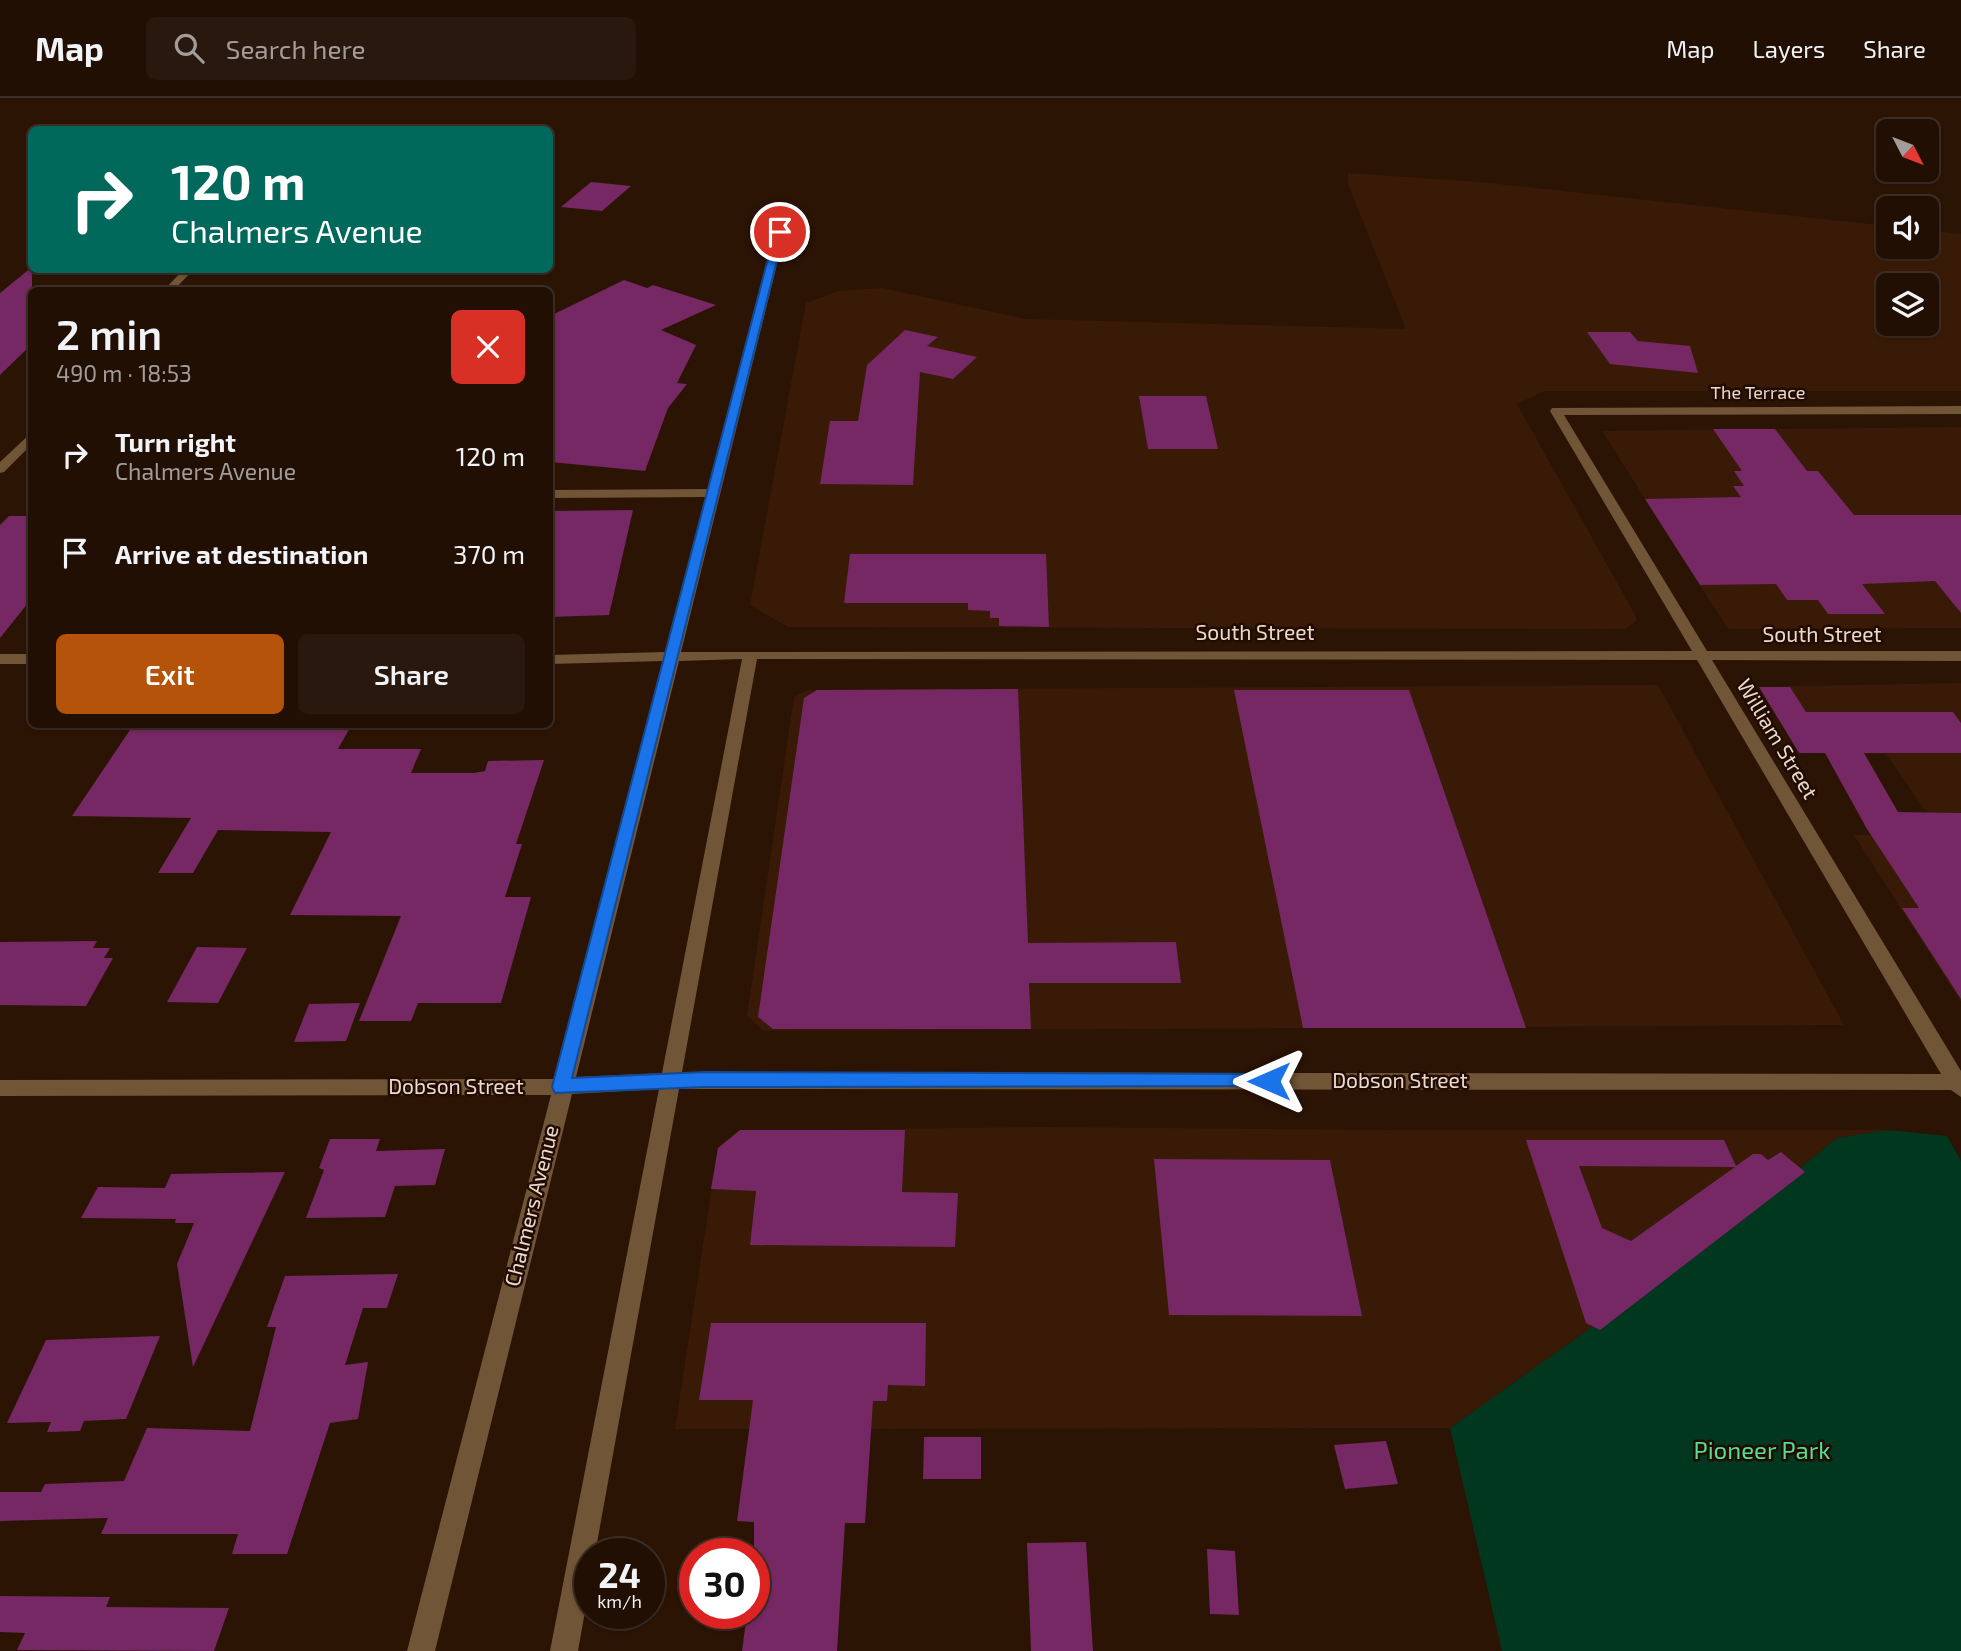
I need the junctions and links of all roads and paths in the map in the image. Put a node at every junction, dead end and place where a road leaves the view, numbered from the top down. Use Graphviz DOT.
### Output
graph roads {
  1 [pos="780,232"];
  2 [pos="185,273"];
  3 [pos="172,287"];
  4 [pos="1961,410"];
  5 [pos="1556,411"];
  6 [pos="28,440"];
  7 [pos="0,469"];
  8 [pos="713,493"];
  9 [pos="553,494"];
  10 [pos="750,656"];
  11 [pos="1703,656"];
  12 [pos="1961,656"];
  13 [pos="671,658"];
  14 [pos="0,659"];
  15 [pos="28,659"];
  16 [pos="553,659"];
  17 [pos="673,1082"];
  18 [pos="1960,1084"];
  19 [pos="561,1087"];
  20 [pos="0,1088"];
  21 [pos="421,1651"];
  22 [pos="565,1651"];
  1 -- 8 [label="street, Chalmers Avenue"];
  2 -- 3 [label="street"];
  4 -- 5 [label="street, The Terrace"];
  5 -- 11 [label="street, William Street"];
  6 -- 7 [label="street"];
  8 -- 9 [label="street"];
  8 -- 13 [label="street, Chalmers Avenue"];
  10 -- 11 [label="street, South Street"];
  10 -- 13 [label="street, South Street"];
  10 -- 17 [label="street"];
  11 -- 12 [label="street, South Street"];
  11 -- 18 [label="street, William Street"];
  13 -- 16 [label="street, South Street"];
  13 -- 19 [label="street, Chalmers Avenue"];
  14 -- 15 [label="street"];
  17 -- 18 [label="street, Dobson Street"];
  17 -- 19 [label="street, Dobson Street"];
  17 -- 22 [label="street"];
  19 -- 20 [label="street, Dobson Street"];
  19 -- 21 [label="street, Chalmers Avenue"];
}
